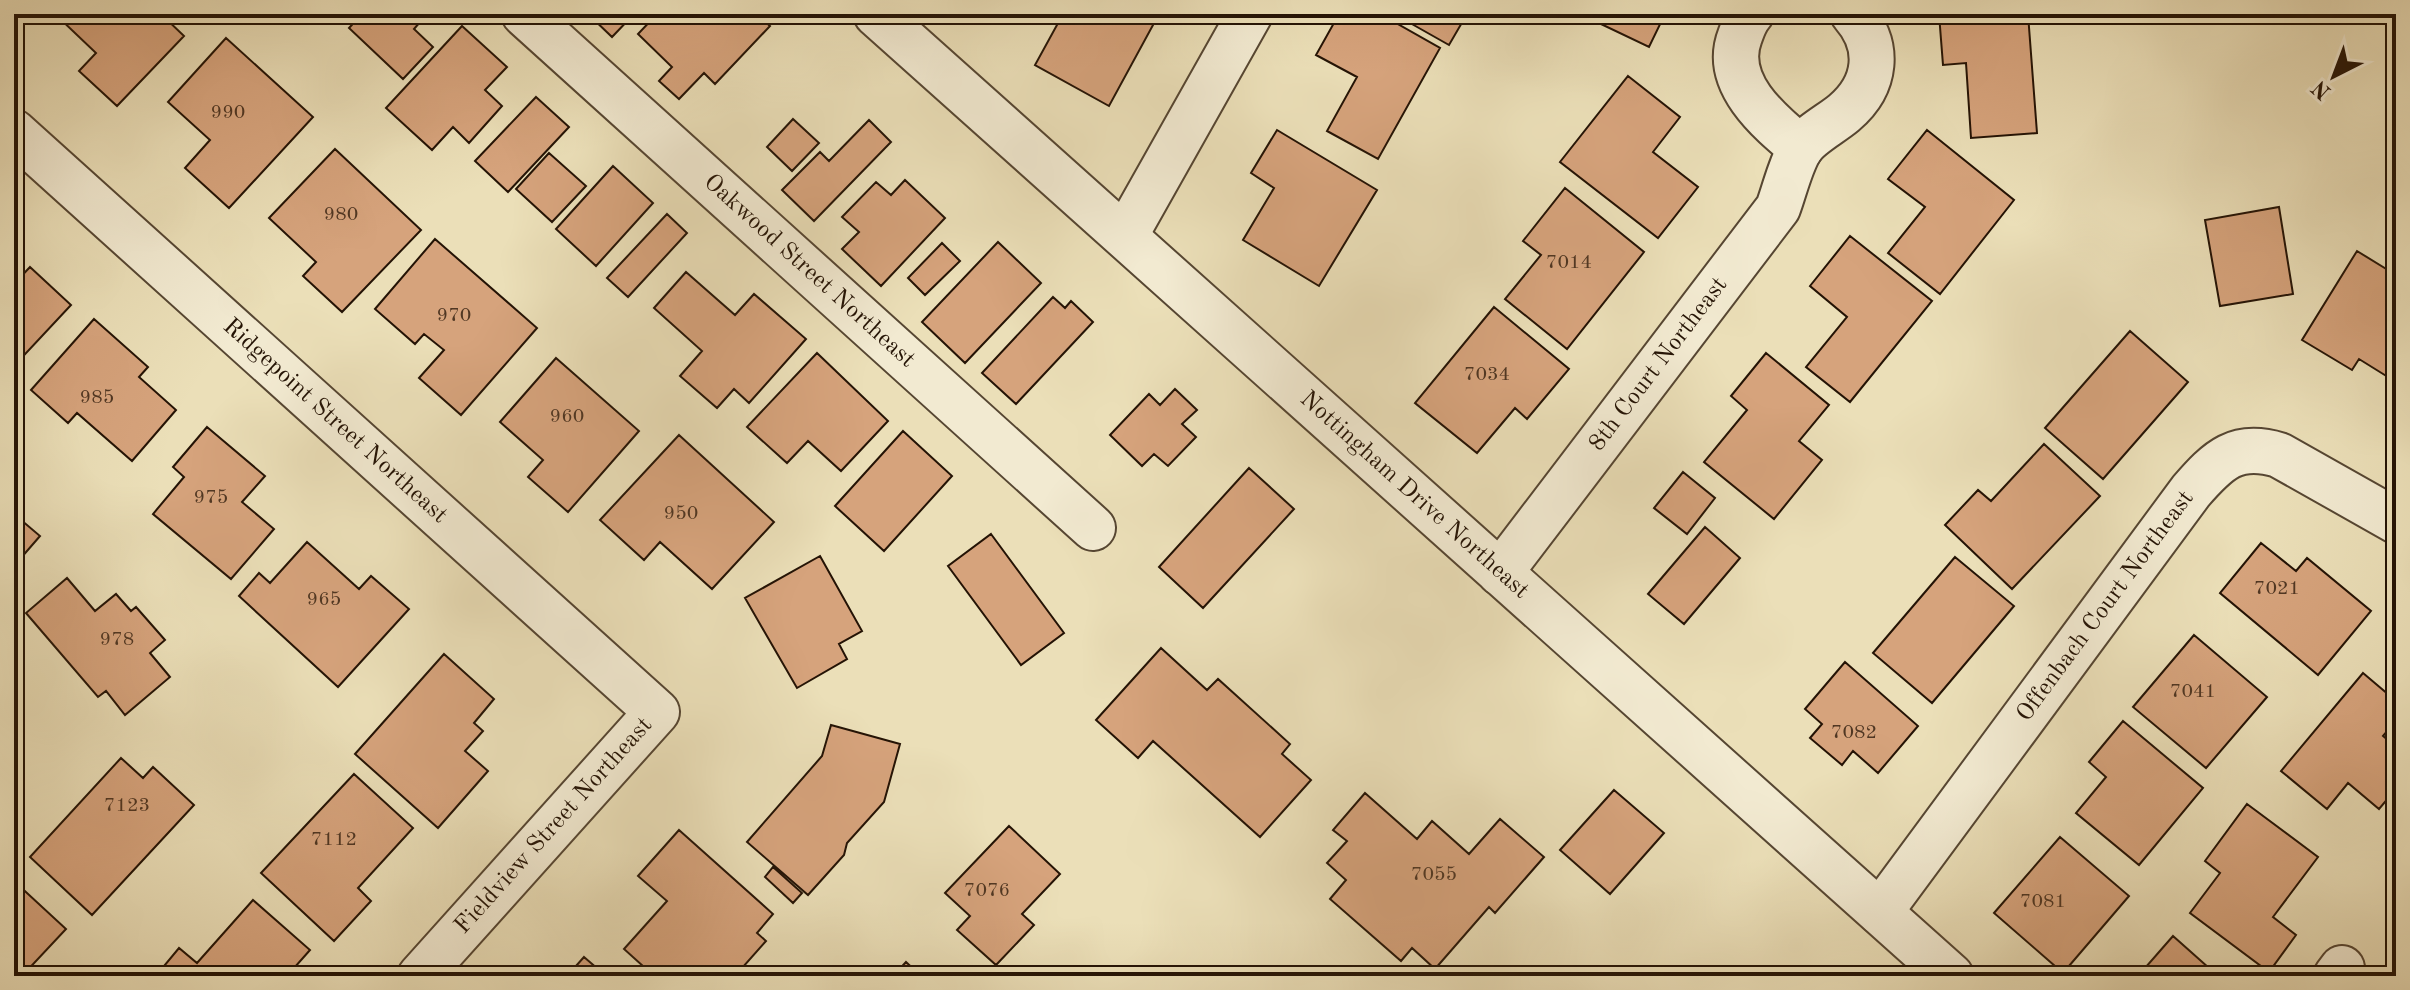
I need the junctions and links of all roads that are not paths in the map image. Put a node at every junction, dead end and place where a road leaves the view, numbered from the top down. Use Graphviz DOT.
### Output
graph roads {
  1 [pos="524,14"];
  2 [pos="876,14"];
  3 [pos="1250,14"];
  4 [pos="1751,14"];
  5 [pos="1853,14"];
  6 [pos="14,132"];
  7 [pos="1801,148"];
  8 [pos="1125,236"];
  9 [pos="2396,521"];
  10 [pos="1093,528"];
  11 [pos="1500,573"];
  12 [pos="657,712"];
  13 [pos="1880,912"];
  14 [pos="420,976"];
  15 [pos="1951,976"];
  1 -- 10 [label="street, Oakwood Street Northeast"];
  2 -- 8 [label="street, Nottingham Drive Northeast"];
  3 -- 8 [label="street"];
  4 -- 7 [label="street"];
  5 -- 7 [label="street, 8th Court Northeast"];
  6 -- 12 [label="street, Ridgepoint Street Northeast"];
  7 -- 11 [label="street, 8th Court Northeast"];
  8 -- 11 [label="street, Nottingham Drive Northeast"];
  9 -- 13 [label="street, Offenbach Court Northeast"];
  11 -- 13 [label="street, Nottingham Drive Northeast"];
  12 -- 14 [label="street, Fieldview Street Northeast"];
  13 -- 15 [label="street, Nottingham Drive Northeast"];
}
